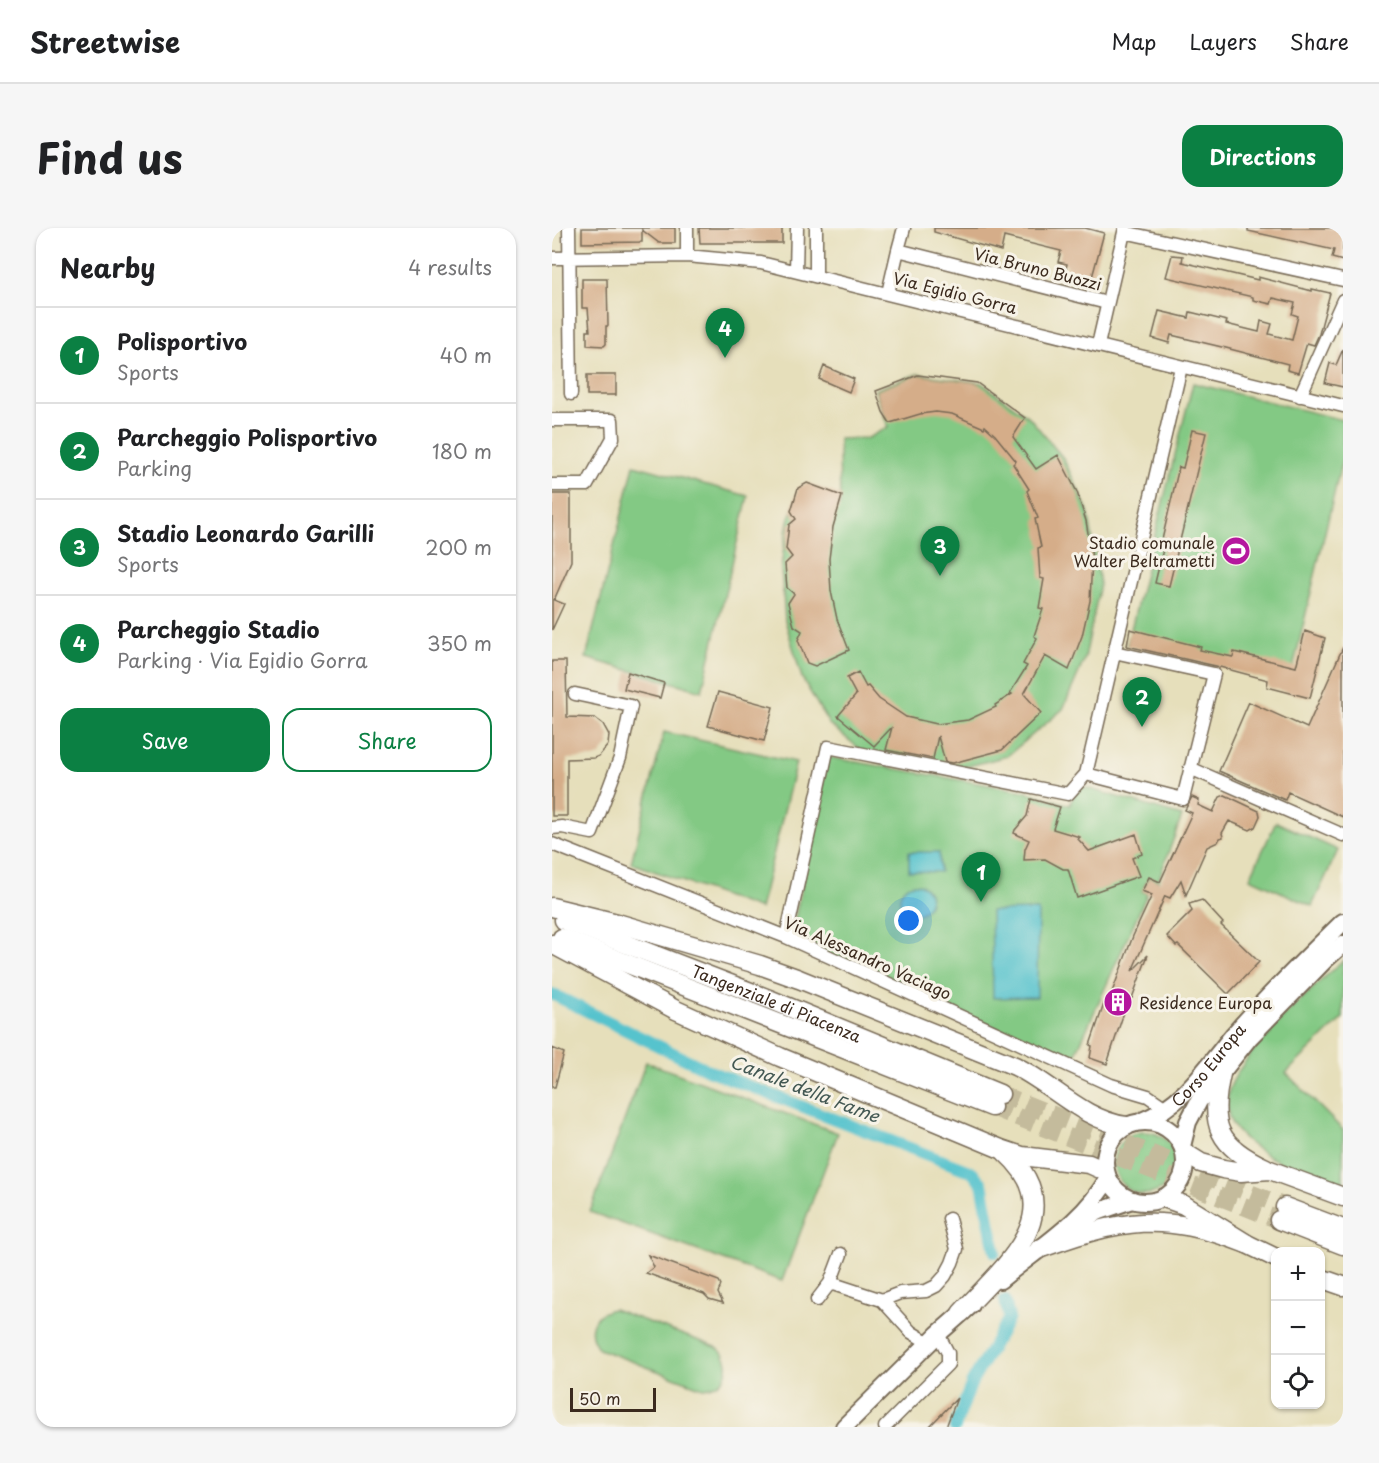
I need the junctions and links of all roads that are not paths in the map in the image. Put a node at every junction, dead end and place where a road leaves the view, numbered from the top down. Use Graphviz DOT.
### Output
graph roads {
  1 [pos="569,228"];
  2 [pos="687,228"];
  3 [pos="797,228"];
  4 [pos="816,228"];
  5 [pos="904,228"];
  6 [pos="1124,230"];
  7 [pos="898,250"];
  8 [pos="687,256"];
  9 [pos="552,258"];
  10 [pos="569,258"];
  11 [pos="796,271"];
  12 [pos="816,275"];
  13 [pos="1343,280"];
  14 [pos="888,293"];
  15 [pos="1343,300"];
  16 [pos="1107,303"];
  17 [pos="1098,345"];
  18 [pos="1181,367"];
  19 [pos="571,394"];
  20 [pos="1300,396"];
  21 [pos="1343,406"];
  22 [pos="552,420"];
  23 [pos="552,485"];
  24 [pos="1114,652"];
  25 [pos="575,694"];
  26 [pos="1190,768"];
  27 [pos="1086,774"];
  28 [pos="552,828"];
  29 [pos="1343,835"];
  30 [pos="552,844"];
  31 [pos="552,907"];
  32 [pos="552,915"];
  33 [pos="1343,922"];
  34 [pos="552,934"];
  35 [pos="786,937"];
  36 [pos="552,944"];
  37 [pos="1343,945"];
  38 [pos="1221,1074"];
  39 [pos="1167,1109"];
  40 [pos="1134,1123"];
  41 [pos="1001,1149"];
  42 [pos="1183,1149"];
  43 [pos="1270,1170"];
  44 [pos="1107,1174"];
  45 [pos="1343,1197"];
  46 [pos="1164,1198"];
  47 [pos="1132,1200"];
  48 [pos="949,1219"];
  49 [pos="1067,1227"];
  50 [pos="1343,1229"];
  51 [pos="1247,1244"];
  52 [pos="1343,1245"];
  53 [pos="1039,1249"];
  54 [pos="841,1254"];
  55 [pos="1271,1256"];
  56 [pos="1325,1280"];
  57 [pos="830,1283"];
  58 [pos="1343,1286"];
  59 [pos="817,1300"];
  60 [pos="882,1300"];
  61 [pos="961,1313"];
  62 [pos="934,1338"];
  63 [pos="844,1427"];
  64 [pos="885,1427"];
  1 -- 10 [label="street"];
  2 -- 8 [label="street"];
  3 -- 11 [label="street"];
  4 -- 12 [label="street"];
  5 -- 7 [label="street"];
  6 -- 13 [label="street"];
  6 -- 16 [label="street, Via Bruno Buozzi"];
  7 -- 14 [label="street"];
  7 -- 16 [label="street, Via Bruno Buozzi"];
  8 -- 10 [label="street, Via Egidio Gorra"];
  8 -- 11 [label="street, Via Egidio Gorra"];
  9 -- 10 [label="street, Via Egidio Gorra"];
  10 -- 19 [label="street"];
  11 -- 12 [label="street, Via Egidio Gorra"];
  12 -- 14 [label="street, Via Egidio Gorra"];
  14 -- 17 [label="street, Via Egidio Gorra"];
  15 -- 20 [label="street"];
  16 -- 17 [label="street, Via Bruno Buozzi"];
  17 -- 18 [label="street, Via Egidio Gorra"];
  18 -- 20 [label="street, Via Egidio Gorra"];
  18 -- 24 [label="street"];
  20 -- 21 [label="street, Via Egidio Gorra"];
  22 -- 23 [label="street"];
  24 -- 26 [label="street"];
  24 -- 27 [label="street"];
  25 -- 28 [label="street"];
  26 -- 27 [label="street"];
  26 -- 29 [label="street"];
  27 -- 35 [label="street"];
  30 -- 35 [label="street, Via Alessandro Vaciago"];
  31 -- 40 [label="highway"];
  32 -- 34 [label="highway, Tangenziale di Piacenza"];
  33 -- 39 [label="main road, Corso Europa"];
  35 -- 39 [label="street, Via Alessandro Vaciago"];
  36 -- 41 [label="highway"];
  37 -- 38 [label="main road, Corso Europa"];
  38 -- 42 [label="main road, Corso Europa"];
  38 -- 43 [label="highway"];
  39 -- 40 [label="main road, Corso Europa"];
  40 -- 42 [label="main road"];
  40 -- 44 [label="main road"];
  41 -- 44 [label="highway"];
  41 -- 61 [label="highway"];
  42 -- 43 [label="highway"];
  42 -- 46 [label="main road"];
  43 -- 45 [label="highway"];
  44 -- 47 [label="main road"];
  44 -- 49 [label="main road"];
  46 -- 47 [label="main road"];
  46 -- 51 [label="highway"];
  47 -- 49 [label="main road"];
  48 -- 60 [label="street"];
  49 -- 53 [label="main road"];
  50 -- 52 [label="highway"];
  51 -- 53 [label="highway"];
  51 -- 55 [label="highway"];
  53 -- 61 [label="main road"];
  54 -- 57 [label="street"];
  56 -- 58 [label="highway"];
  57 -- 59 [label="street"];
  57 -- 60 [label="street"];
  60 -- 62 [label="street"];
  61 -- 62 [label="main road"];
  62 -- 63 [label="main road"];
  62 -- 64 [label="street"];
}
